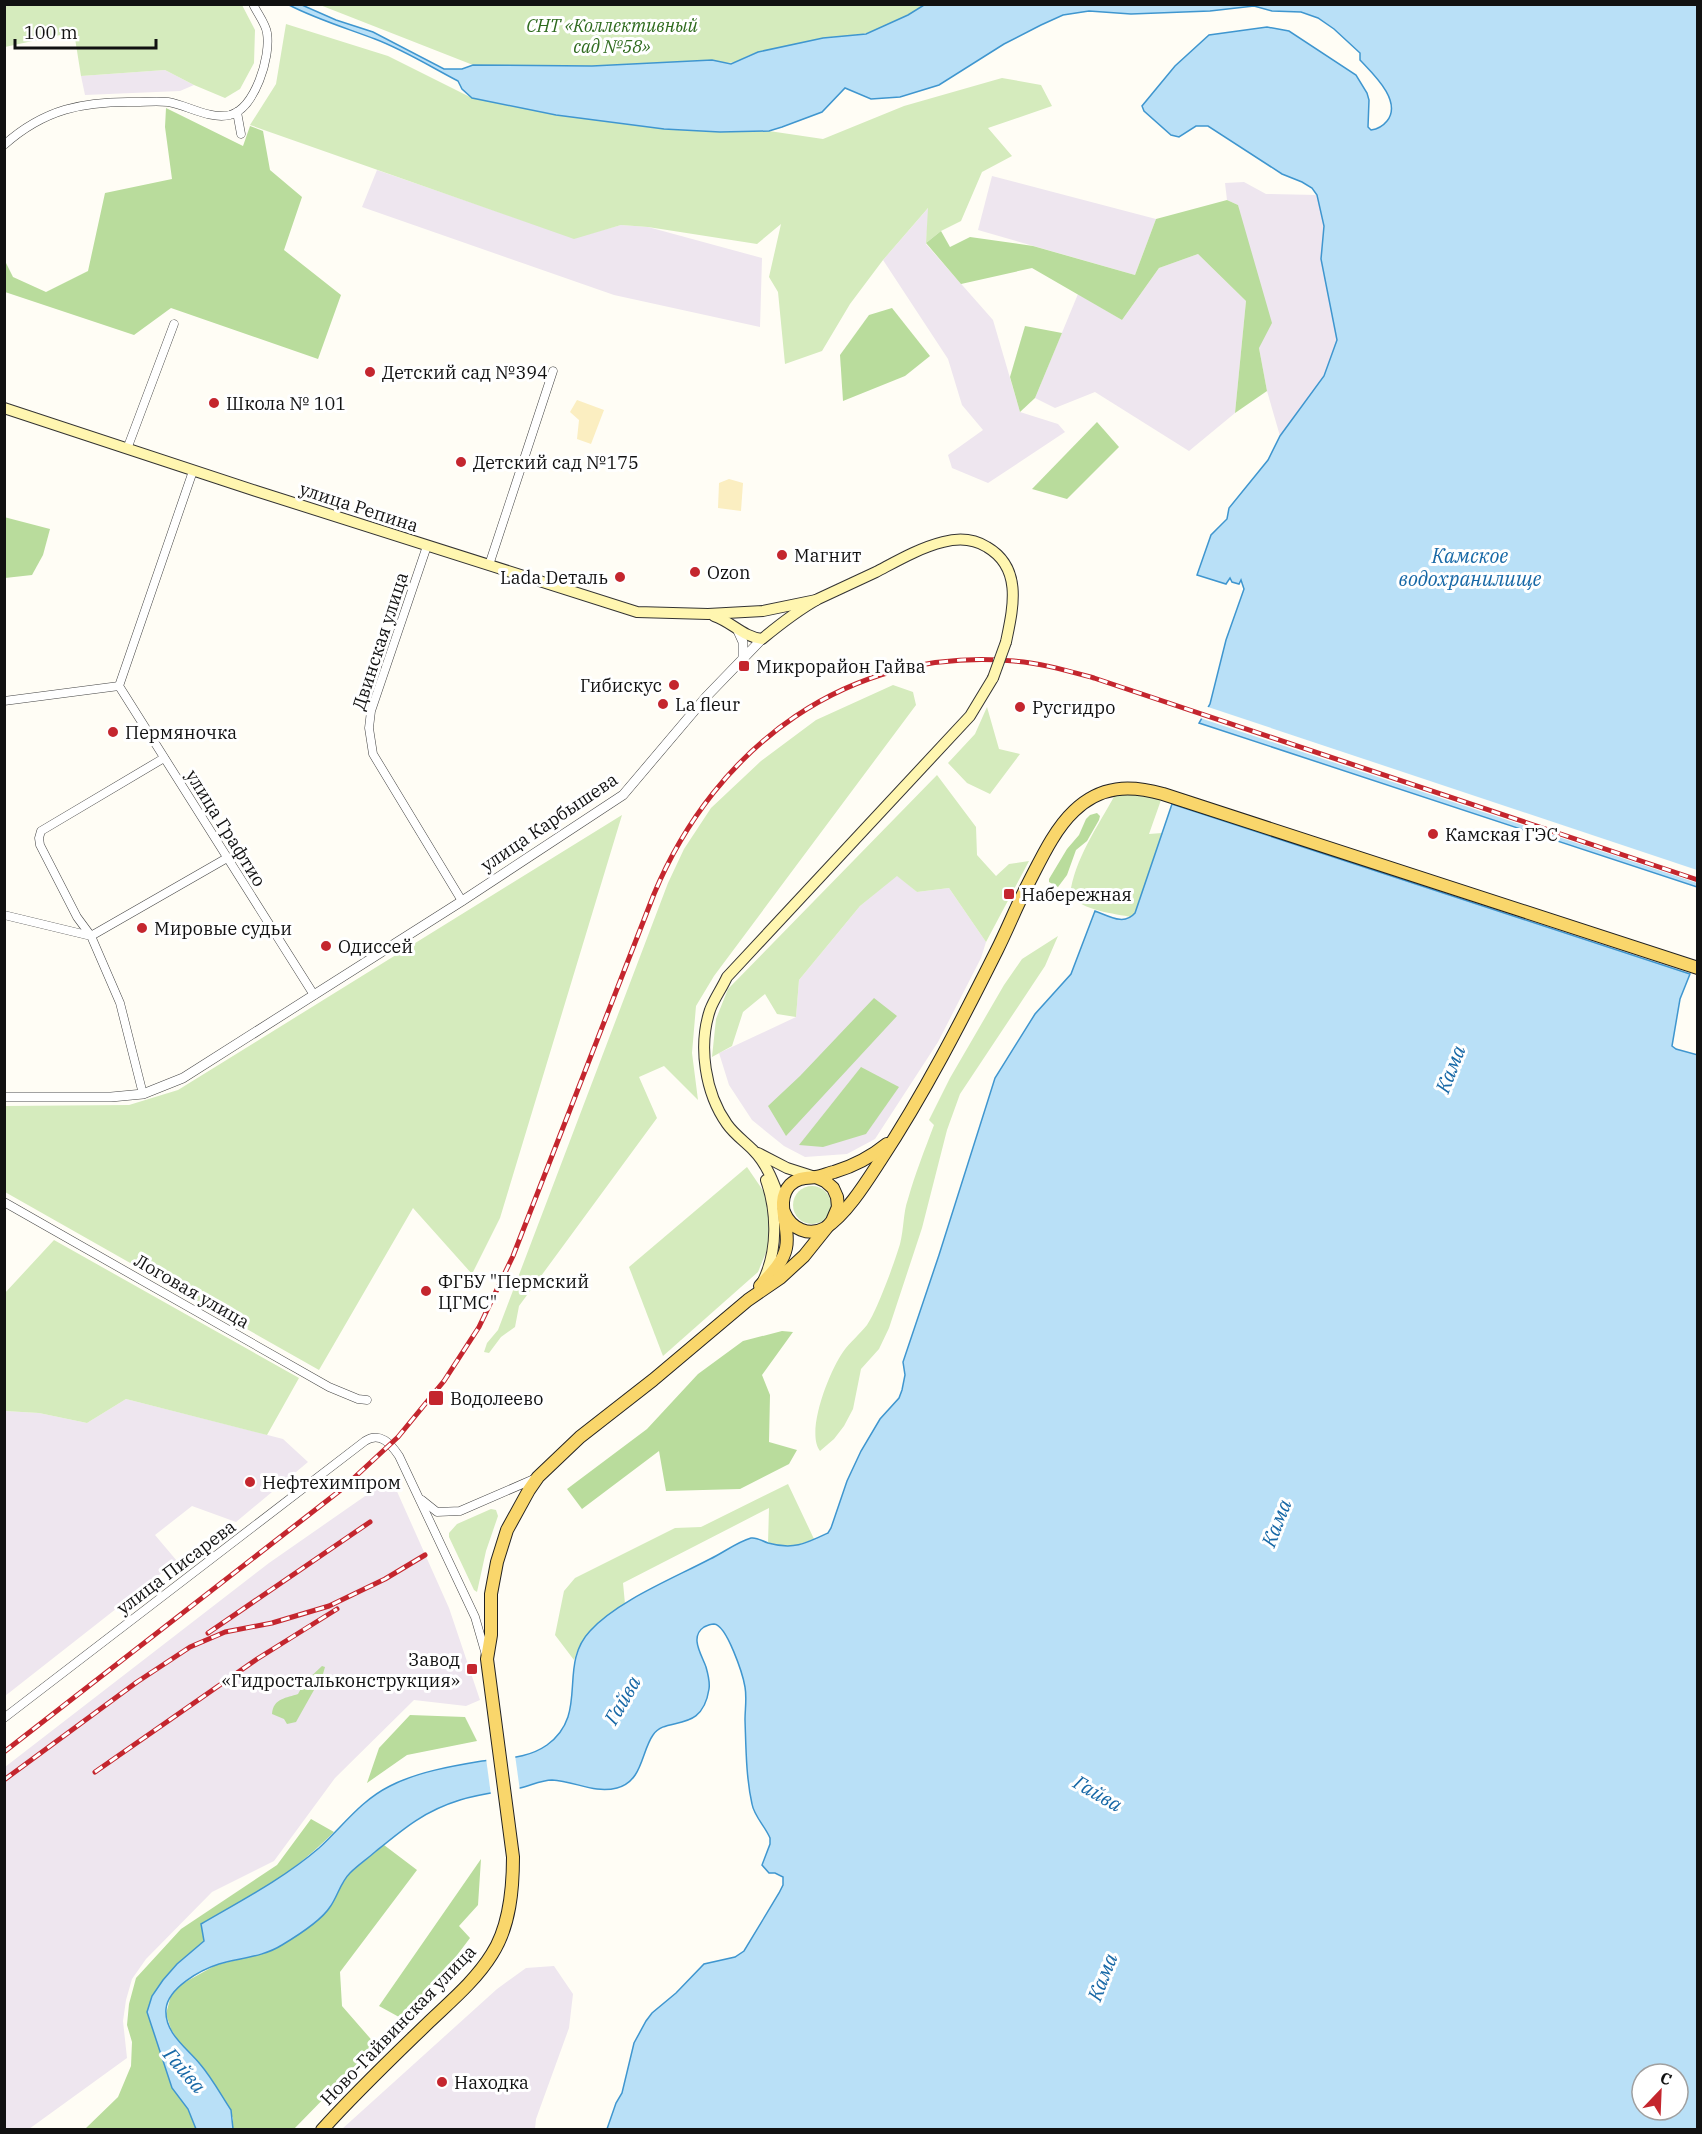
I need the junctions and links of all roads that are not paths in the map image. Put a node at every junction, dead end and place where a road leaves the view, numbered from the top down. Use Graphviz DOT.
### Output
graph roads {
  1 [pos="252,4"];
  2 [pos="237,112"];
  3 [pos="241,134"];
  4 [pos="4,145"];
  5 [pos="174,324"];
  6 [pos="553,371"];
  7 [pos="4,408"];
  8 [pos="128,449"];
  9 [pos="193,471"];
  10 [pos="427,546"];
  11 [pos="489,565"];
  12 [pos="816,600"];
  13 [pos="763,611"];
  14 [pos="708,614"];
  15 [pos="776,628"];
  16 [pos="738,631"];
  17 [pos="762,639"];
  18 [pos="743,656"];
  19 [pos="119,686"];
  20 [pos="4,701"];
  21 [pos="164,758"];
  22 [pos="227,858"];
  23 [pos="462,901"];
  24 [pos="4,915"];
  25 [pos="92,936"];
  26 [pos="1698,968"];
  27 [pos="314,995"];
  28 [pos="142,1094"];
  29 [pos="4,1097"];
  30 [pos="896,1136"];
  31 [pos="755,1151"];
  32 [pos="816,1177"];
  33 [pos="4,1202"];
  34 [pos="784,1212"];
  35 [pos="832,1221"];
  36 [pos="748,1300"];
  37 [pos="367,1400"];
  38 [pos="538,1478"];
  39 [pos="421,1499"];
  40 [pos="487,1659"];
  41 [pos="4,1718"];
  42 [pos="322,2130"];
  1 -- 2 [label="street"];
  2 -- 3 [label="street"];
  2 -- 4 [label="street"];
  5 -- 8 [label="street"];
  6 -- 11 [label="street"];
  7 -- 8 [label="main road, улица Репина"];
  8 -- 9 [label="main road, улица Репина"];
  9 -- 10 [label="main road, улица Репина"];
  9 -- 19 [label="street"];
  10 -- 11 [label="main road, улица Репина"];
  10 -- 23 [label="street, Двинская улица"];
  11 -- 14 [label="main road, улица Репина"];
  12 -- 13 [label="main road, улица Репина"];
  12 -- 15 [label="main road, улица Карбышева"];
  12 -- 31 [label="main road, улица Карбышева, bridge"];
  13 -- 14 [label="main road, улица Репина"];
  13 -- 15 [label="main road"];
  14 -- 16 [label="main road"];
  15 -- 17 [label="main road, улица Карбышева"];
  16 -- 17 [label="main road"];
  16 -- 18 [label="street"];
  17 -- 18 [label="street, улица Карбышева"];
  18 -- 23 [label="street, улица Карбышева"];
  19 -- 20 [label="street"];
  19 -- 21 [label="street, улица Графтио"];
  21 -- 22 [label="street, улица Графтио"];
  21 -- 25 [label="street"];
  22 -- 25 [label="street"];
  22 -- 27 [label="street, улица Графтио"];
  23 -- 27 [label="street, улица Карбышева"];
  24 -- 25 [label="street"];
  25 -- 28 [label="street"];
  26 -- 30 [label="main road"];
  27 -- 28 [label="street, улица Карбышева"];
  28 -- 29 [label="street, улица Карбышева"];
  30 -- 32 [label="main road"];
  30 -- 35 [label="main road"];
  31 -- 32 [label="main road, улица Карбышева"];
  31 -- 34 [label="main road, улица Карбышева"];
  31 -- 36 [label="main road"];
  32 -- 34 [label="main road"];
  32 -- 35 [label="main road"];
  33 -- 37 [label="street, Логовая улица"];
  34 -- 35 [label="main road"];
  34 -- 36 [label="main road"];
  35 -- 36 [label="main road"];
  36 -- 38 [label="main road, Ново-Гайвинская улица"];
  38 -- 39 [label="street"];
  38 -- 40 [label="main road, Ново-Гайвинская улица"];
  39 -- 40 [label="street"];
  39 -- 41 [label="street, улица Писарева"];
  40 -- 42 [label="main road, Ново-Гайвинская улица"];
}
